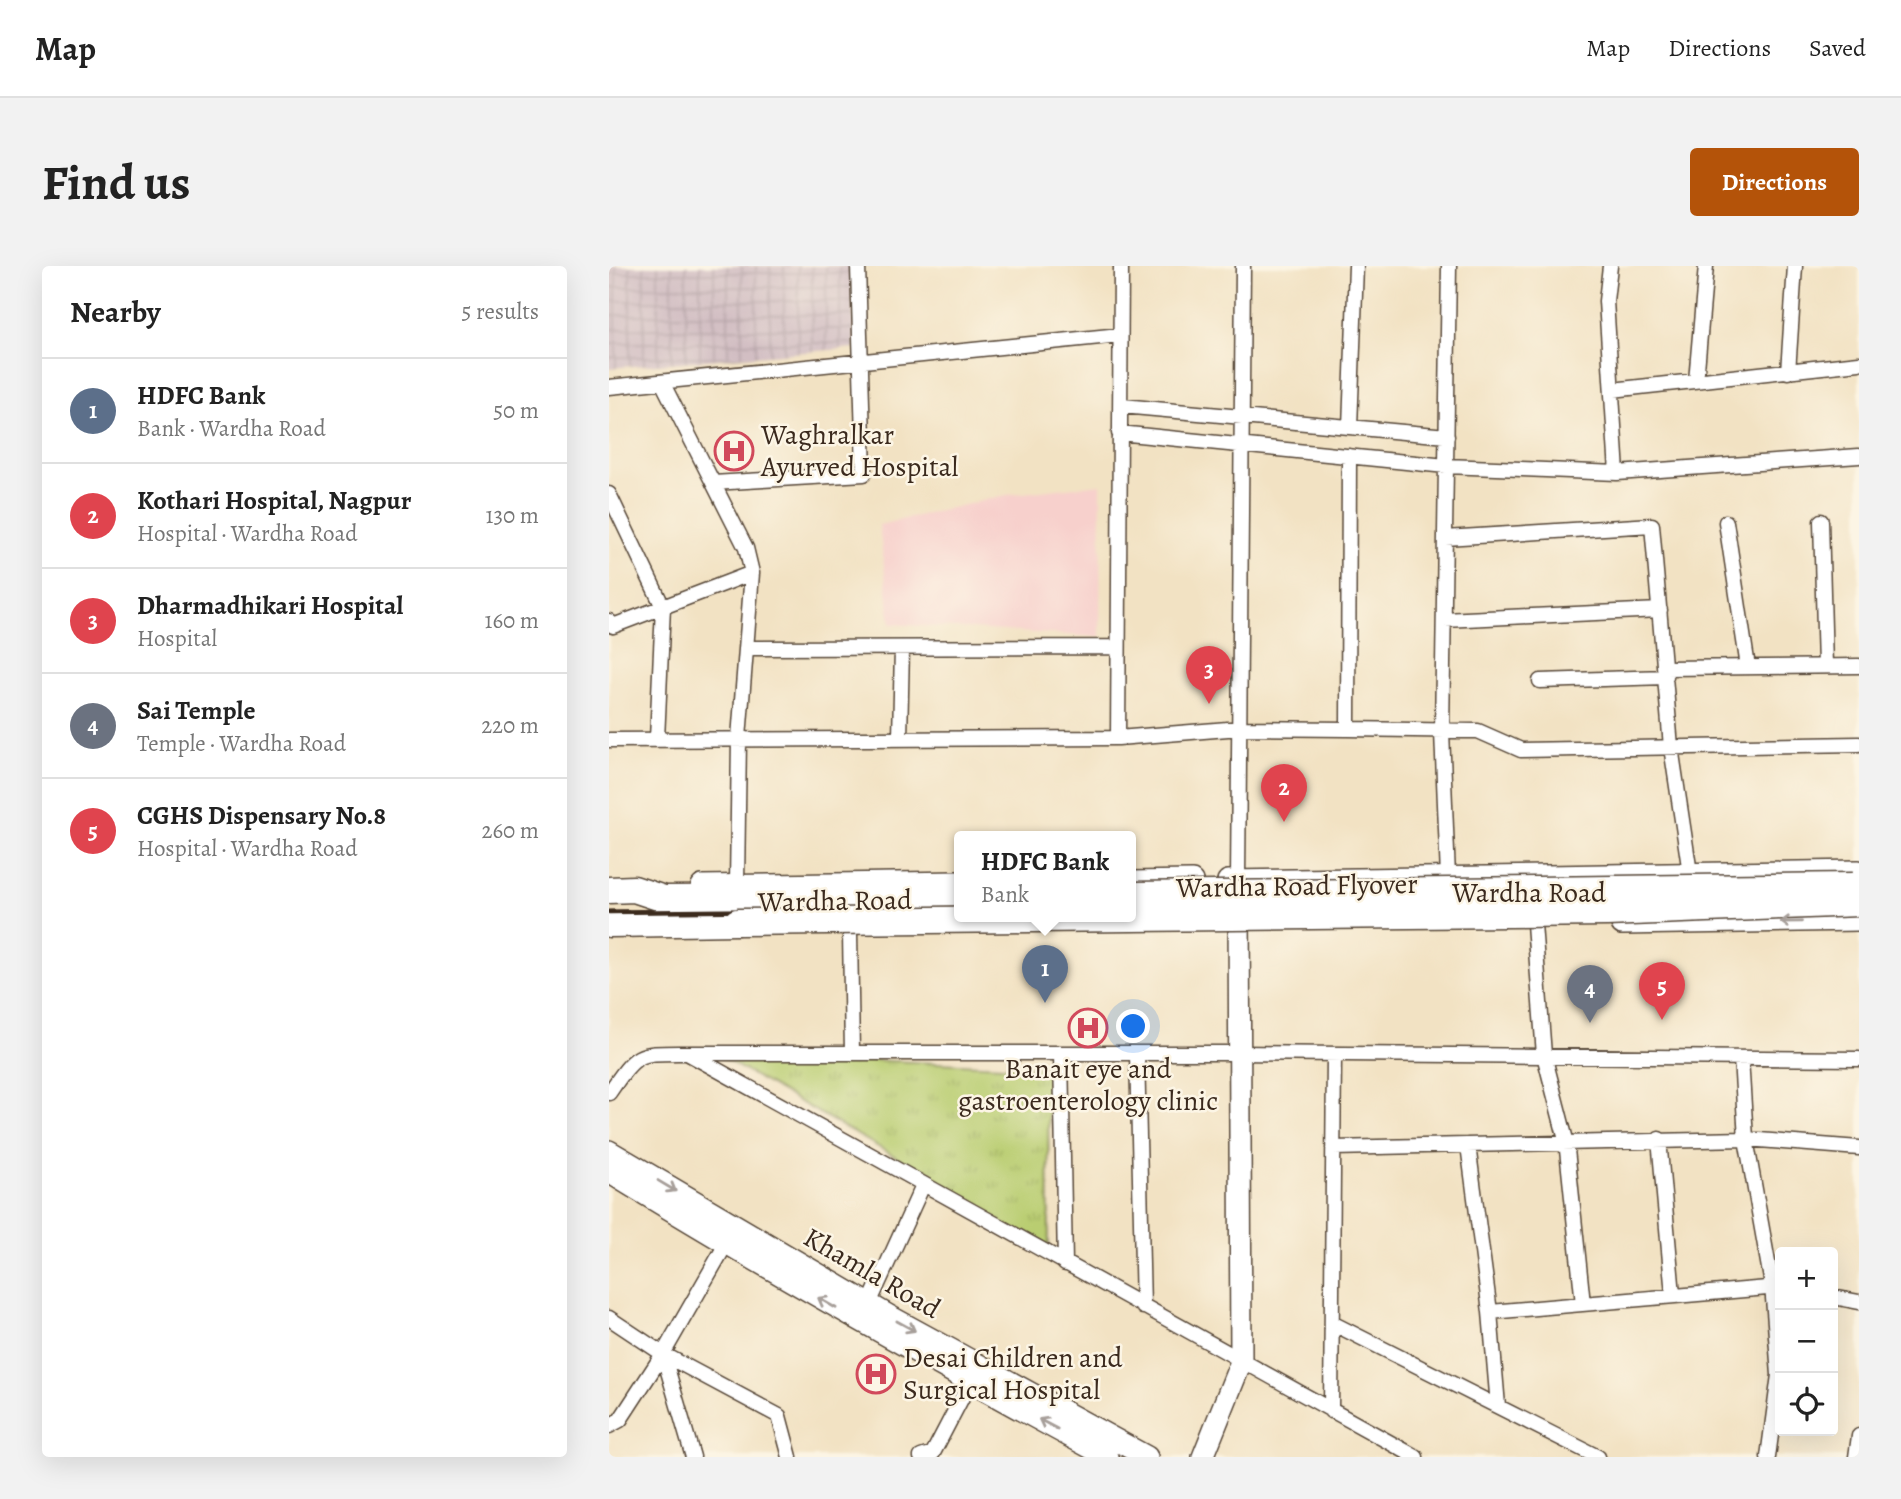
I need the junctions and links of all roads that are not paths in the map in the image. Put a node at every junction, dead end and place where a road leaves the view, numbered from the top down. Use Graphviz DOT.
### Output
graph roads {
  1 [pos="858,266"];
  2 [pos="1121,266"];
  3 [pos="1243,266"];
  4 [pos="1356,266"];
  5 [pos="1449,266"];
  6 [pos="1610,266"];
  7 [pos="1706,266"];
  8 [pos="1795,266"];
  9 [pos="1120,335"];
  10 [pos="861,361"];
  11 [pos="1859,363"];
  12 [pos="1788,372"];
  13 [pos="1696,381"];
  14 [pos="662,382"];
  15 [pos="609,387"];
  16 [pos="1612,390"];
  17 [pos="1122,406"];
  18 [pos="1242,419"];
  19 [pos="1350,427"];
  20 [pos="1119,433"];
  21 [pos="1447,439"];
  22 [pos="1242,441"];
  23 [pos="1349,456"];
  24 [pos="1859,456"];
  25 [pos="1446,463"];
  26 [pos="1617,473"];
  27 [pos="713,484"];
  28 [pos="609,494"];
  29 [pos="1821,521"];
  30 [pos="1726,522"];
  31 [pos="1445,538"];
  32 [pos="752,573"];
  33 [pos="663,607"];
  34 [pos="1660,611"];
  35 [pos="1444,620"];
  36 [pos="609,621"];
  37 [pos="902,648"];
  38 [pos="1118,648"];
  39 [pos="746,649"];
  40 [pos="1825,666"];
  41 [pos="1859,666"];
  42 [pos="1748,667"];
  43 [pos="1665,672"];
  44 [pos="1540,681"];
  45 [pos="1240,728"];
  46 [pos="1348,729"];
  47 [pos="1442,732"];
  48 [pos="739,738"];
  49 [pos="900,738"];
  50 [pos="1118,738"];
  51 [pos="657,739"];
  52 [pos="609,740"];
  53 [pos="1859,744"];
  54 [pos="1671,747"];
  55 [pos="1859,871"];
  56 [pos="1690,873"];
  57 [pos="1448,877"];
  58 [pos="1238,881"];
  59 [pos="1136,882"];
  60 [pos="954,883"];
  61 [pos="737,885"];
  62 [pos="1859,886"];
  63 [pos="621,889"];
  64 [pos="1136,895"];
  65 [pos="954,897"];
  66 [pos="1859,903"];
  67 [pos="1136,918"];
  68 [pos="954,920"];
  69 [pos="1859,920"];
  70 [pos="609,924"];
  71 [pos="1534,924"];
  72 [pos="1240,926"];
  73 [pos="850,933"];
  74 [pos="609,935"];
  75 [pos="687,1053"];
  76 [pos="852,1053"];
  77 [pos="1061,1053"];
  78 [pos="1136,1053"];
  79 [pos="1240,1053"];
  80 [pos="1334,1054"];
  81 [pos="1543,1055"];
  82 [pos="1741,1058"];
  83 [pos="1859,1059"];
  84 [pos="609,1093"];
  85 [pos="1660,1139"];
  86 [pos="1746,1139"];
  87 [pos="1566,1140"];
  88 [pos="1468,1146"];
  89 [pos="1333,1147"];
  90 [pos="1859,1148"];
  91 [pos="609,1151"];
  92 [pos="609,1172"];
  93 [pos="923,1185"];
  94 [pos="731,1236"];
  95 [pos="1065,1264"];
  96 [pos="1775,1281"];
  97 [pos="1775,1286"];
  98 [pos="1672,1295"];
  99 [pos="1838,1298"];
  100 [pos="1859,1302"];
  101 [pos="869,1304"];
  102 [pos="1583,1304"];
  103 [pos="1143,1307"];
  104 [pos="1777,1310"];
  105 [pos="1490,1312"];
  106 [pos="609,1318"];
  107 [pos="1332,1323"];
  108 [pos="663,1353"];
  109 [pos="1241,1362"];
  110 [pos="970,1382"];
  111 [pos="1498,1406"];
  112 [pos="1331,1411"];
  113 [pos="609,1426"];
  114 [pos="1859,1436"];
  115 [pos="1572,1444"];
  116 [pos="693,1457"];
  117 [pos="790,1457"];
  118 [pos="922,1457"];
  119 [pos="1108,1457"];
  120 [pos="1147,1457"];
  121 [pos="1203,1457"];
  122 [pos="1416,1457"];
  123 [pos="1564,1457"];
  124 [pos="1598,1457"];
  125 [pos="1768,1457"];
  126 [pos="1856,1457"];
  1 -- 10 [label="street"];
  2 -- 9 [label="street"];
  3 -- 18 [label="street"];
  4 -- 19 [label="street"];
  5 -- 21 [label="street"];
  6 -- 16 [label="street"];
  7 -- 13 [label="street"];
  8 -- 12 [label="street"];
  9 -- 10 [label="street"];
  9 -- 17 [label="street"];
  10 -- 14 [label="street"];
  10 -- 27 [label="street"];
  11 -- 12 [label="street"];
  12 -- 13 [label="street"];
  13 -- 16 [label="street"];
  14 -- 15 [label="street"];
  14 -- 27 [label="street"];
  16 -- 26 [label="street"];
  17 -- 18 [label="street"];
  17 -- 20 [label="street"];
  18 -- 19 [label="street"];
  18 -- 22 [label="street"];
  19 -- 21 [label="street"];
  20 -- 22 [label="street"];
  20 -- 38 [label="street"];
  21 -- 25 [label="street"];
  22 -- 23 [label="street"];
  22 -- 45 [label="street"];
  23 -- 25 [label="street"];
  23 -- 46 [label="street"];
  24 -- 26 [label="street"];
  25 -- 26 [label="street"];
  25 -- 31 [label="street"];
  27 -- 32 [label="street"];
  28 -- 33 [label="street"];
  29 -- 40 [label="street"];
  30 -- 42 [label="street"];
  31 -- 34 [label="street"];
  31 -- 35 [label="street"];
  32 -- 33 [label="street"];
  32 -- 39 [label="street"];
  33 -- 36 [label="street"];
  33 -- 51 [label="street"];
  34 -- 35 [label="street"];
  34 -- 43 [label="street"];
  35 -- 47 [label="street"];
  37 -- 38 [label="street"];
  37 -- 39 [label="street"];
  37 -- 49 [label="street"];
  38 -- 50 [label="street"];
  39 -- 48 [label="street"];
  40 -- 41 [label="street"];
  40 -- 42 [label="street"];
  42 -- 43 [label="street"];
  43 -- 44 [label="street"];
  43 -- 54 [label="street"];
  45 -- 46 [label="street"];
  45 -- 50 [label="street"];
  45 -- 58 [label="street"];
  46 -- 47 [label="street"];
  47 -- 54 [label="street"];
  47 -- 57 [label="street"];
  48 -- 49 [label="street"];
  48 -- 51 [label="street"];
  48 -- 61 [label="street"];
  49 -- 50 [label="street"];
  51 -- 52 [label="street"];
  53 -- 54 [label="street"];
  54 -- 56 [label="street"];
  55 -- 56 [label="street, Wardha Road"];
  56 -- 57 [label="street, Wardha Road"];
  57 -- 58 [label="street, Wardha Road"];
  58 -- 59 [label="street, Wardha Road"];
  58 -- 72 [label="street"];
  60 -- 61 [label="street, Wardha Road"];
  61 -- 63 [label="street, Wardha Road"];
  62 -- 64 [label="highway, Wardha Road Flyover, bridge"];
  63 -- 65 [label="highway"];
  66 -- 67 [label="highway, Wardha Road Flyover, bridge"];
  68 -- 70 [label="highway, Wardha Road Flyover, bridge"];
  69 -- 71 [label="street, Wardha Road, one-way"];
  71 -- 72 [label="street, Wardha Road"];
  71 -- 81 [label="street"];
  72 -- 73 [label="street, Wardha Road"];
  72 -- 79 [label="street"];
  73 -- 74 [label="street, Wardha Road"];
  73 -- 76 [label="street"];
  75 -- 76 [label="street"];
  75 -- 84 [label="street"];
  75 -- 93 [label="street"];
  76 -- 77 [label="street"];
  77 -- 78 [label="street"];
  77 -- 95 [label="street"];
  78 -- 79 [label="street"];
  78 -- 103 [label="street"];
  79 -- 80 [label="street"];
  79 -- 109 [label="street"];
  80 -- 81 [label="street"];
  80 -- 89 [label="street"];
  81 -- 82 [label="street"];
  81 -- 87 [label="street"];
  82 -- 83 [label="street"];
  82 -- 86 [label="street"];
  85 -- 86 [label="street"];
  85 -- 87 [label="street"];
  85 -- 98 [label="street"];
  86 -- 90 [label="street"];
  86 -- 96 [label="street"];
  87 -- 88 [label="street"];
  87 -- 102 [label="street"];
  88 -- 89 [label="street"];
  88 -- 105 [label="street"];
  89 -- 107 [label="street"];
  91 -- 94 [label="street, Khamla Road, one-way"];
  92 -- 94 [label="street, Khamla Road"];
  93 -- 95 [label="street"];
  93 -- 101 [label="street"];
  94 -- 101 [label="street, Khamla Road"];
  94 -- 108 [label="street"];
  110 -- 94 [label="street, Khamla Road, one-way"];
  95 -- 103 [label="street"];
  97 -- 98 [label="street"];
  98 -- 102 [label="street"];
  99 -- 100 [label="street"];
  101 -- 120 [label="street, Khamla Road, one-way"];
  102 -- 105 [label="street"];
  103 -- 109 [label="street"];
  104 -- 125 [label="street"];
  105 -- 111 [label="street"];
  106 -- 108 [label="street"];
  107 -- 111 [label="street"];
  107 -- 112 [label="street"];
  108 -- 113 [label="street"];
  108 -- 116 [label="street"];
  108 -- 117 [label="street"];
  109 -- 112 [label="street"];
  109 -- 121 [label="street"];
  110 -- 118 [label="street"];
  119 -- 110 [label="street, Khamla Road, one-way"];
  111 -- 115 [label="street"];
  112 -- 122 [label="street"];
  114 -- 126 [label="street"];
  115 -- 123 [label="street"];
  115 -- 124 [label="street"];
}
